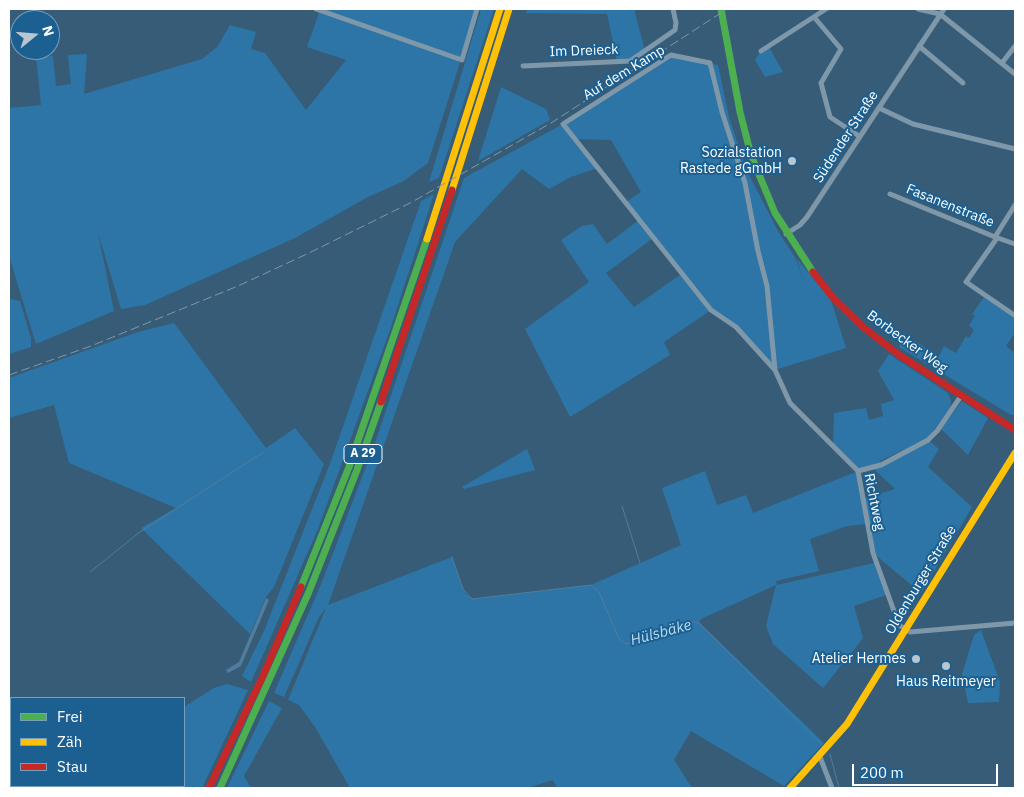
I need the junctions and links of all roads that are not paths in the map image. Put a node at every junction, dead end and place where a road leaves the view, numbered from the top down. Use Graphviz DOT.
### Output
graph roads {
  1 [pos="316,9"];
  2 [pos="477,9"];
  3 [pos="500,9"];
  4 [pos="510,9"];
  5 [pos="673,9"];
  6 [pos="721,9"];
  7 [pos="826,9"];
  8 [pos="918,9"];
  9 [pos="942,11"];
  10 [pos="814,17"];
  11 [pos="919,46"];
  12 [pos="1015,46"];
  13 [pos="761,51"];
  14 [pos="1002,63"];
  15 [pos="523,66"];
  16 [pos="1015,74"];
  17 [pos="963,83"];
  18 [pos="878,108"];
  19 [pos="859,136"];
  20 [pos="1015,149"];
  21 [pos="890,194"];
  22 [pos="1015,205"];
  23 [pos="1013,212"];
  24 [pos="786,234"];
  25 [pos="996,237"];
  26 [pos="1015,244"];
  27 [pos="1014,315"];
  28 [pos="775,370"];
  29 [pos="961,396"];
  30 [pos="1015,430"];
  31 [pos="1015,453"];
  32 [pos="858,471"];
  33 [pos="1015,623"];
  34 [pos="906,630"];
  35 [pos="820,757"];
  36 [pos="209,788"];
  37 [pos="220,788"];
  38 [pos="790,788"];
  39 [pos="832,788"];
  1 -- 2 [label="street"];
  3 -- 36 [label="main road, A 29"];
  4 -- 37 [label="main road, A 29"];
  5 -- 15 [label="street, Im Dreieck"];
  6 -- 24 [label="main road, Borbecker Weg"];
  7 -- 10 [label="street"];
  8 -- 9 [label="street"];
  9 -- 11 [label="street, Südender Straße"];
  9 -- 14 [label="street"];
  10 -- 13 [label="street"];
  10 -- 19 [label="street"];
  11 -- 17 [label="street"];
  11 -- 18 [label="street, Südender Straße"];
  12 -- 14 [label="street"];
  14 -- 16 [label="street"];
  18 -- 19 [label="street, Südender Straße"];
  18 -- 20 [label="street"];
  19 -- 24 [label="street, Südender Straße"];
  21 -- 25 [label="street, Fasanenstraße"];
  22 -- 23 [label="street, Fasanenstraße"];
  23 -- 25 [label="street, Fasanenstraße"];
  24 -- 29 [label="main road, Borbecker Weg"];
  25 -- 26 [label="street"];
  25 -- 27 [label="street"];
  28 -- 28 [label="street, Auf dem Kamp"];
  28 -- 32 [label="street, Richtweg"];
  29 -- 30 [label="main road, Borbecker Weg"];
  29 -- 32 [label="street"];
  31 -- 34 [label="main road, Oldenburger Straße"];
  32 -- 34 [label="street, Richtweg"];
  33 -- 34 [label="street"];
  34 -- 35 [label="main road, Oldenburger Straße"];
  35 -- 38 [label="main road, Oldenburger Straße"];
  35 -- 39 [label="street"];
}
